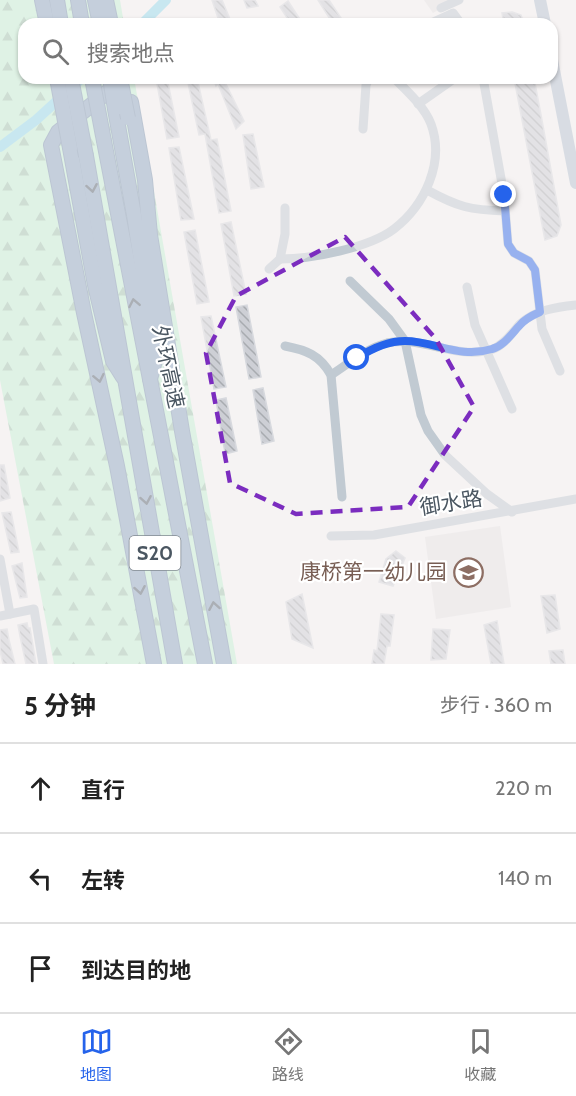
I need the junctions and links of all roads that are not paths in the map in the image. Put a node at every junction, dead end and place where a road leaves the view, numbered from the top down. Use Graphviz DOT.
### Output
graph roads {
  1 [pos="42,0"];
  2 [pos="57,0"];
  3 [pos="78,0"];
  4 [pos="459,0"];
  5 [pos="540,0"];
  6 [pos="99,3"];
  7 [pos="441,8"];
  8 [pos="46,18"];
  9 [pos="61,18"];
  10 [pos="81,18"];
  11 [pos="100,18"];
  12 [pos="108,18"];
  13 [pos="442,18"];
  14 [pos="457,18"];
  15 [pos="544,18"];
  16 [pos="58,84"];
  17 [pos="72,84"];
  18 [pos="93,84"];
  19 [pos="111,84"];
  20 [pos="121,84"];
  21 [pos="366,84"];
  22 [pos="399,84"];
  23 [pos="446,84"];
  24 [pos="484,84"];
  25 [pos="557,84"];
  26 [pos="418,104"];
  27 [pos="363,129"];
  28 [pos="76,183"];
  29 [pos="576,183"];
  30 [pos="140,186"];
  31 [pos="426,190"];
  32 [pos="146,204"];
  33 [pos="285,207"];
  34 [pos="505,211"];
  35 [pos="138,235"];
  36 [pos="280,259"];
  37 [pos="269,269"];
  38 [pos="350,281"];
  39 [pos="467,287"];
  40 [pos="576,305"];
  41 [pos="540,312"];
  42 [pos="87,321"];
  43 [pos="405,341"];
  44 [pos="285,346"];
  45 [pos="485,350"];
  46 [pos="560,371"];
  47 [pos="331,375"];
  48 [pos="126,381"];
  49 [pos="149,381"];
  50 [pos="512,409"];
  51 [pos="342,498"];
  52 [pos="576,500"];
  53 [pos="512,512"];
  54 [pos="331,536"];
  55 [pos="0,562"];
  56 [pos="5,615"];
  57 [pos="43,664"];
  58 [pos="154,664"];
  59 [pos="175,664"];
  60 [pos="205,664"];
  61 [pos="224,664"];
  1 -- 8 [label="highway"];
  2 -- 9 [label="highway"];
  3 -- 10 [label="highway"];
  4 -- 7 [label="street"];
  5 -- 15 [label="main road"];
  6 -- 11 [label="highway"];
  6 -- 12 [label="highway"];
  13 -- 14 [label="street"];
  16 -- 28 [label="highway, bridge"];
  17 -- 48 [label="highway, 外环高速 / S20, one-way, bridge"];
  49 -- 18 [label="highway, 外环高速 / S20, one-way, bridge"];
  19 -- 35 [label="highway, bridge"];
  20 -- 30 [label="highway, bridge"];
  21 -- 27 [label="street"];
  22 -- 26 [label="street"];
  23 -- 26 [label="street"];
  24 -- 34 [label="street"];
  25 -- 29 [label="main road"];
  26 -- 31 [label="street"];
  28 -- 42 [label="highway"];
  28 -- 48 [label="highway"];
  30 -- 32 [label="highway"];
  30 -- 35 [label="highway"];
  31 -- 34 [label="street"];
  31 -- 36 [label="street"];
  32 -- 42 [label="highway"];
  61 -- 32 [label="highway, one-way"];
  33 -- 36 [label="street"];
  34 -- 41 [label="street"];
  35 -- 49 [label="highway"];
  36 -- 37 [label="street"];
  38 -- 43 [label="street"];
  39 -- 45 [label="street"];
  40 -- 41 [label="street"];
  41 -- 45 [label="street"];
  41 -- 46 [label="street"];
  42 -- 58 [label="highway, one-way"];
  43 -- 45 [label="street"];
  43 -- 47 [label="street"];
  43 -- 53 [label="street"];
  44 -- 47 [label="street"];
  45 -- 50 [label="street"];
  47 -- 51 [label="street"];
  48 -- 59 [label="highway, 外环高速 / S20, one-way"];
  49 -- 60 [label="highway, 外环高速 / S20"];
  52 -- 53 [label="street, 御水路"];
  53 -- 54 [label="street, 御水路"];
  55 -- 56 [label="street"];
  56 -- 57 [label="street"];
}
